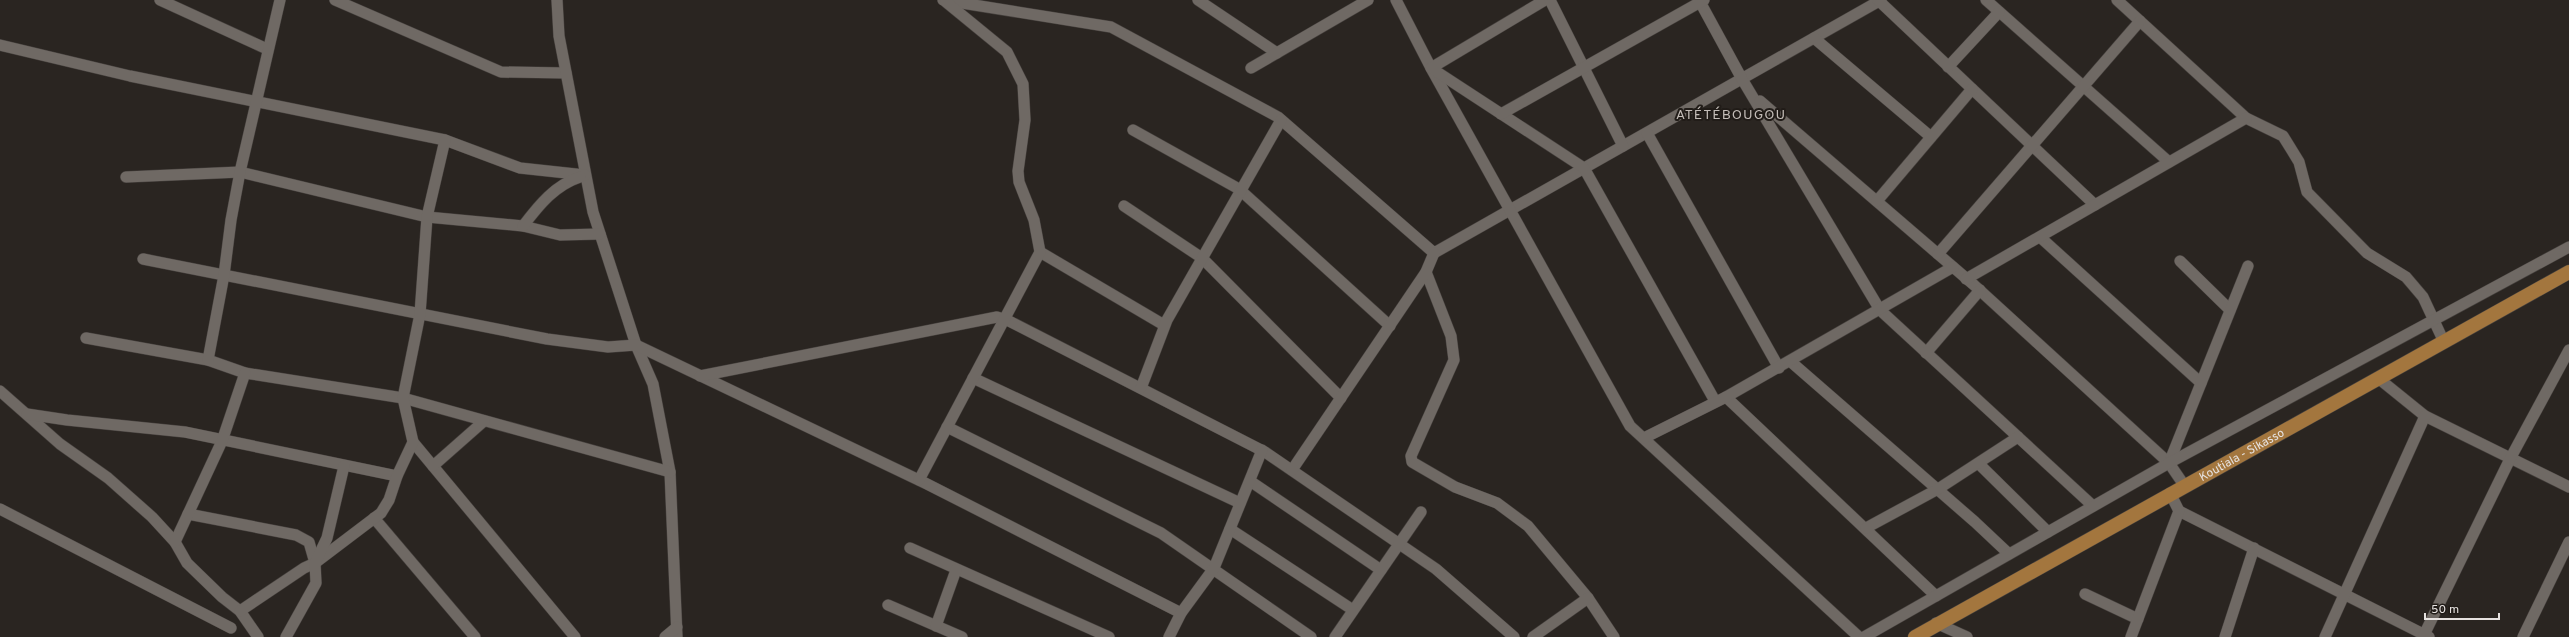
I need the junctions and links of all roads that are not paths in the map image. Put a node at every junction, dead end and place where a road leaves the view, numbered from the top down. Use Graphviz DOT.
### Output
graph roads {
  1 [pos="160,0"];
  2 [pos="280,0"];
  3 [pos="334,0"];
  4 [pos="556,0"];
  5 [pos="1198,0"];
  6 [pos="1350,0"];
  7 [pos="1396,0"];
  8 [pos="1545,0"];
  9 [pos="1550,0"];
  10 [pos="1879,0"];
  11 [pos="1986,0"];
  12 [pos="2117,0"];
  13 [pos="945,1"];
  14 [pos="1701,1"];
  15 [pos="1364,2"];
  16 [pos="1999,12"];
  17 [pos="2140,21"];
  18 [pos="1814,38"];
  19 [pos="0,45"];
  20 [pos="267,49"];
  21 [pos="1277,53"];
  22 [pos="1583,67"];
  23 [pos="1948,67"];
  24 [pos="1251,68"];
  25 [pos="1431,68"];
  26 [pos="566,73"];
  27 [pos="1742,79"];
  28 [pos="2083,86"];
  29 [pos="1972,89"];
  30 [pos="1752,94"];
  31 [pos="256,102"];
  32 [pos="1501,114"];
  33 [pos="2246,118"];
  34 [pos="1281,120"];
  35 [pos="1133,130"];
  36 [pos="1648,133"];
  37 [pos="1931,137"];
  38 [pos="445,140"];
  39 [pos="1623,146"];
  40 [pos="2032,146"];
  41 [pos="2169,162"];
  42 [pos="1584,168"];
  43 [pos="240,172"];
  44 [pos="585,175"];
  45 [pos="126,177"];
  46 [pos="1240,191"];
  47 [pos="1876,201"];
  48 [pos="2095,205"];
  49 [pos="1124,206"];
  50 [pos="1511,209"];
  51 [pos="427,217"];
  52 [pos="523,226"];
  53 [pos="600,234"];
  54 [pos="2040,236"];
  55 [pos="2569,247"];
  56 [pos="1040,252"];
  57 [pos="1434,253"];
  58 [pos="1938,254"];
  59 [pos="1202,258"];
  60 [pos="143,259"];
  61 [pos="2180,261"];
  62 [pos="2248,266"];
  63 [pos="1953,267"];
  64 [pos="1426,272"];
  65 [pos="2569,272"];
  66 [pos="224,275"];
  67 [pos="1966,279"];
  68 [pos="1980,290"];
  69 [pos="1880,310"];
  70 [pos="2230,310"];
  71 [pos="420,314"];
  72 [pos="1004,319"];
  73 [pos="2435,319"];
  74 [pos="1164,325"];
  75 [pos="1390,326"];
  76 [pos="86,338"];
  77 [pos="2444,342"];
  78 [pos="636,345"];
  79 [pos="2569,350"];
  80 [pos="1926,353"];
  81 [pos="208,360"];
  82 [pos="1790,361"];
  83 [pos="1779,368"];
  84 [pos="245,373"];
  85 [pos="700,376"];
  86 [pos="973,378"];
  87 [pos="2378,378"];
  88 [pos="2201,383"];
  89 [pos="1141,388"];
  90 [pos="0,391"];
  91 [pos="1726,397"];
  92 [pos="403,398"];
  93 [pos="1341,398"];
  94 [pos="1715,402"];
  95 [pos="27,414"];
  96 [pos="2425,416"];
  97 [pos="484,421"];
  98 [pos="946,427"];
  99 [pos="2018,437"];
  100 [pos="1644,438"];
  101 [pos="222,441"];
  102 [pos="413,442"];
  103 [pos="1262,450"];
  104 [pos="2510,459"];
  105 [pos="2169,463"];
  106 [pos="1980,464"];
  107 [pos="344,466"];
  108 [pos="433,466"];
  109 [pos="1292,470"];
  110 [pos="670,472"];
  111 [pos="397,476"];
  112 [pos="919,480"];
  113 [pos="1250,481"];
  114 [pos="2184,486"];
  115 [pos="2569,487"];
  116 [pos="1938,489"];
  117 [pos="2170,493"];
  118 [pos="1240,503"];
  119 [pos="2093,506"];
  120 [pos="0,510"];
  121 [pos="2179,511"];
  122 [pos="1421,512"];
  123 [pos="188,514"];
  124 [pos="374,518"];
  125 [pos="1866,528"];
  126 [pos="1230,529"];
  127 [pos="2048,532"];
  128 [pos="175,542"];
  129 [pos="2569,542"];
  130 [pos="1399,544"];
  131 [pos="910,548"];
  132 [pos="2254,548"];
  133 [pos="2009,554"];
  134 [pos="315,563"];
  135 [pos="1214,568"];
  136 [pos="956,570"];
  137 [pos="1381,570"];
  138 [pos="2085,594"];
  139 [pos="2344,595"];
  140 [pos="1936,596"];
  141 [pos="1588,598"];
  142 [pos="888,605"];
  143 [pos="1353,610"];
  144 [pos="240,611"];
  145 [pos="1181,612"];
  146 [pos="2138,619"];
  147 [pos="1936,623"];
  148 [pos="936,626"];
  149 [pos="231,628"];
  150 [pos="677,632"];
  151 [pos="1172,636"];
  152 [pos="2426,636"];
  153 [pos="258,637"];
  154 [pos="286,637"];
  155 [pos="475,637"];
  156 [pos="575,637"];
  157 [pos="665,637"];
  158 [pos="962,637"];
  159 [pos="1109,637"];
  160 [pos="1311,637"];
  161 [pos="1335,637"];
  162 [pos="1514,637"];
  163 [pos="1533,637"];
  164 [pos="1614,637"];
  165 [pos="1859,637"];
  166 [pos="1864,637"];
  167 [pos="1915,637"];
  168 [pos="1967,637"];
  169 [pos="2131,637"];
  170 [pos="2225,637"];
  171 [pos="2325,637"];
  172 [pos="2523,637"];
  1 -- 20 [label="street"];
  2 -- 20 [label="street"];
  3 -- 26 [label="street"];
  4 -- 26 [label="street"];
  5 -- 21 [label="street"];
  6 -- 15 [label="street"];
  7 -- 25 [label="street"];
  8 -- 25 [label="street"];
  9 -- 22 [label="street"];
  10 -- 18 [label="street"];
  10 -- 23 [label="street"];
  11 -- 16 [label="street"];
  12 -- 17 [label="street"];
  13 -- 34 [label="street"];
  13 -- 56 [label="street"];
  14 -- 22 [label="street"];
  14 -- 27 [label="street"];
  15 -- 21 [label="street"];
  16 -- 23 [label="street"];
  16 -- 28 [label="street"];
  17 -- 28 [label="street"];
  17 -- 33 [label="street"];
  18 -- 27 [label="street"];
  18 -- 37 [label="street"];
  19 -- 31 [label="street"];
  20 -- 31 [label="street"];
  21 -- 24 [label="street"];
  22 -- 32 [label="street"];
  22 -- 39 [label="street"];
  23 -- 29 [label="street"];
  25 -- 32 [label="street"];
  25 -- 50 [label="street"];
  26 -- 44 [label="street"];
  27 -- 30 [label="street"];
  27 -- 36 [label="street"];
  28 -- 40 [label="street"];
  28 -- 41 [label="street"];
  29 -- 37 [label="street"];
  29 -- 40 [label="street"];
  30 -- 47 [label="street"];
  30 -- 69 [label="street"];
  31 -- 38 [label="street"];
  31 -- 43 [label="street"];
  32 -- 42 [label="street"];
  33 -- 41 [label="street"];
  33 -- 73 [label="street"];
  34 -- 46 [label="street"];
  34 -- 57 [label="street"];
  35 -- 46 [label="street"];
  36 -- 39 [label="street"];
  36 -- 83 [label="street"];
  37 -- 47 [label="street"];
  38 -- 44 [label="street"];
  38 -- 51 [label="street"];
  39 -- 42 [label="street"];
  40 -- 48 [label="street"];
  40 -- 58 [label="street"];
  41 -- 48 [label="street"];
  42 -- 50 [label="street"];
  42 -- 94 [label="street"];
  43 -- 45 [label="street"];
  43 -- 51 [label="street"];
  43 -- 66 [label="street"];
  44 -- 52 [label="street"];
  44 -- 53 [label="street"];
  46 -- 59 [label="street"];
  46 -- 75 [label="street"];
  47 -- 58 [label="street"];
  48 -- 54 [label="street"];
  49 -- 59 [label="street"];
  50 -- 57 [label="street"];
  50 -- 100 [label="street"];
  51 -- 52 [label="street"];
  51 -- 71 [label="street"];
  52 -- 53 [label="street"];
  53 -- 78 [label="street"];
  54 -- 67 [label="street"];
  54 -- 88 [label="street"];
  55 -- 73 [label="street"];
  56 -- 72 [label="street"];
  56 -- 74 [label="street"];
  57 -- 64 [label="street"];
  58 -- 63 [label="street"];
  59 -- 74 [label="street"];
  59 -- 93 [label="street"];
  60 -- 66 [label="street"];
  61 -- 70 [label="street"];
  62 -- 70 [label="street"];
  63 -- 67 [label="street"];
  63 -- 69 [label="street"];
  64 -- 75 [label="street"];
  64 -- 141 [label="street"];
  65 -- 77 [label="main road, Koutiala - Sikasso"];
  66 -- 71 [label="street"];
  66 -- 81 [label="street"];
  67 -- 68 [label="street"];
  68 -- 80 [label="street"];
  68 -- 105 [label="street"];
  69 -- 80 [label="street"];
  69 -- 82 [label="street"];
  70 -- 88 [label="street"];
  71 -- 78 [label="street"];
  71 -- 92 [label="street"];
  72 -- 85 [label="street"];
  72 -- 86 [label="street"];
  72 -- 89 [label="street"];
  73 -- 77 [label="street"];
  73 -- 105 [label="street"];
  74 -- 89 [label="street"];
  75 -- 93 [label="street"];
  76 -- 81 [label="street"];
  77 -- 87 [label="main road, Koutiala - Sikasso"];
  78 -- 85 [label="street"];
  78 -- 110 [label="street"];
  79 -- 104 [label="street"];
  80 -- 99 [label="street"];
  81 -- 84 [label="street"];
  82 -- 83 [label="street"];
  82 -- 116 [label="street"];
  83 -- 91 [label="street"];
  84 -- 92 [label="street"];
  84 -- 101 [label="street"];
  85 -- 112 [label="street"];
  86 -- 98 [label="street"];
  86 -- 118 [label="street"];
  87 -- 96 [label="street"];
  87 -- 114 [label="main road, Koutiala - Sikasso"];
  88 -- 105 [label="street"];
  89 -- 103 [label="street"];
  90 -- 95 [label="street"];
  91 -- 94 [label="street"];
  91 -- 125 [label="street"];
  92 -- 97 [label="street"];
  92 -- 102 [label="street"];
  93 -- 109 [label="street"];
  94 -- 100 [label="street"];
  95 -- 101 [label="street"];
  95 -- 128 [label="street"];
  96 -- 104 [label="street"];
  96 -- 139 [label="street"];
  97 -- 108 [label="street"];
  97 -- 110 [label="street"];
  98 -- 112 [label="street"];
  98 -- 135 [label="street"];
  99 -- 106 [label="street"];
  99 -- 119 [label="street"];
  100 -- 165 [label="street"];
  101 -- 107 [label="street"];
  101 -- 123 [label="street"];
  102 -- 108 [label="street"];
  102 -- 111 [label="street"];
  103 -- 109 [label="street"];
  103 -- 113 [label="street"];
  104 -- 115 [label="street"];
  104 -- 152 [label="street"];
  105 -- 114 [label="street"];
  105 -- 119 [label="street"];
  106 -- 116 [label="street"];
  106 -- 127 [label="street"];
  107 -- 111 [label="street"];
  107 -- 134 [label="street"];
  108 -- 156 [label="street"];
  109 -- 130 [label="street"];
  110 -- 150 [label="street"];
  111 -- 124 [label="street"];
  112 -- 145 [label="street"];
  113 -- 118 [label="street"];
  113 -- 137 [label="street"];
  114 -- 117 [label="main road, Koutiala - Sikasso"];
  116 -- 125 [label="street"];
  116 -- 133 [label="street"];
  117 -- 121 [label="street"];
  117 -- 147 [label="main road, Koutiala - Sikasso"];
  118 -- 126 [label="street"];
  119 -- 127 [label="street"];
  120 -- 149 [label="street"];
  121 -- 132 [label="street"];
  121 -- 146 [label="street"];
  122 -- 130 [label="street"];
  123 -- 128 [label="street"];
  123 -- 134 [label="street"];
  124 -- 134 [label="street"];
  124 -- 155 [label="street"];
  125 -- 140 [label="street"];
  126 -- 135 [label="street"];
  126 -- 143 [label="street"];
  127 -- 133 [label="street"];
  128 -- 144 [label="street"];
  129 -- 172 [label="street"];
  130 -- 137 [label="street"];
  130 -- 162 [label="street"];
  131 -- 136 [label="street"];
  132 -- 139 [label="street"];
  132 -- 170 [label="street"];
  133 -- 140 [label="street"];
  134 -- 144 [label="street"];
  134 -- 154 [label="street"];
  135 -- 145 [label="street"];
  135 -- 160 [label="street"];
  136 -- 148 [label="street"];
  136 -- 159 [label="street"];
  137 -- 143 [label="street"];
  138 -- 146 [label="street"];
  139 -- 152 [label="street"];
  139 -- 171 [label="street"];
  140 -- 166 [label="street"];
  141 -- 163 [label="street"];
  141 -- 164 [label="street"];
  142 -- 148 [label="street"];
  143 -- 161 [label="street"];
  144 -- 153 [label="street"];
  145 -- 151 [label="street"];
  146 -- 169 [label="street"];
  147 -- 167 [label="main road, Koutiala - Sikasso"];
  147 -- 168 [label="street"];
  148 -- 158 [label="street"];
  150 -- 157 [label="street"];
}
